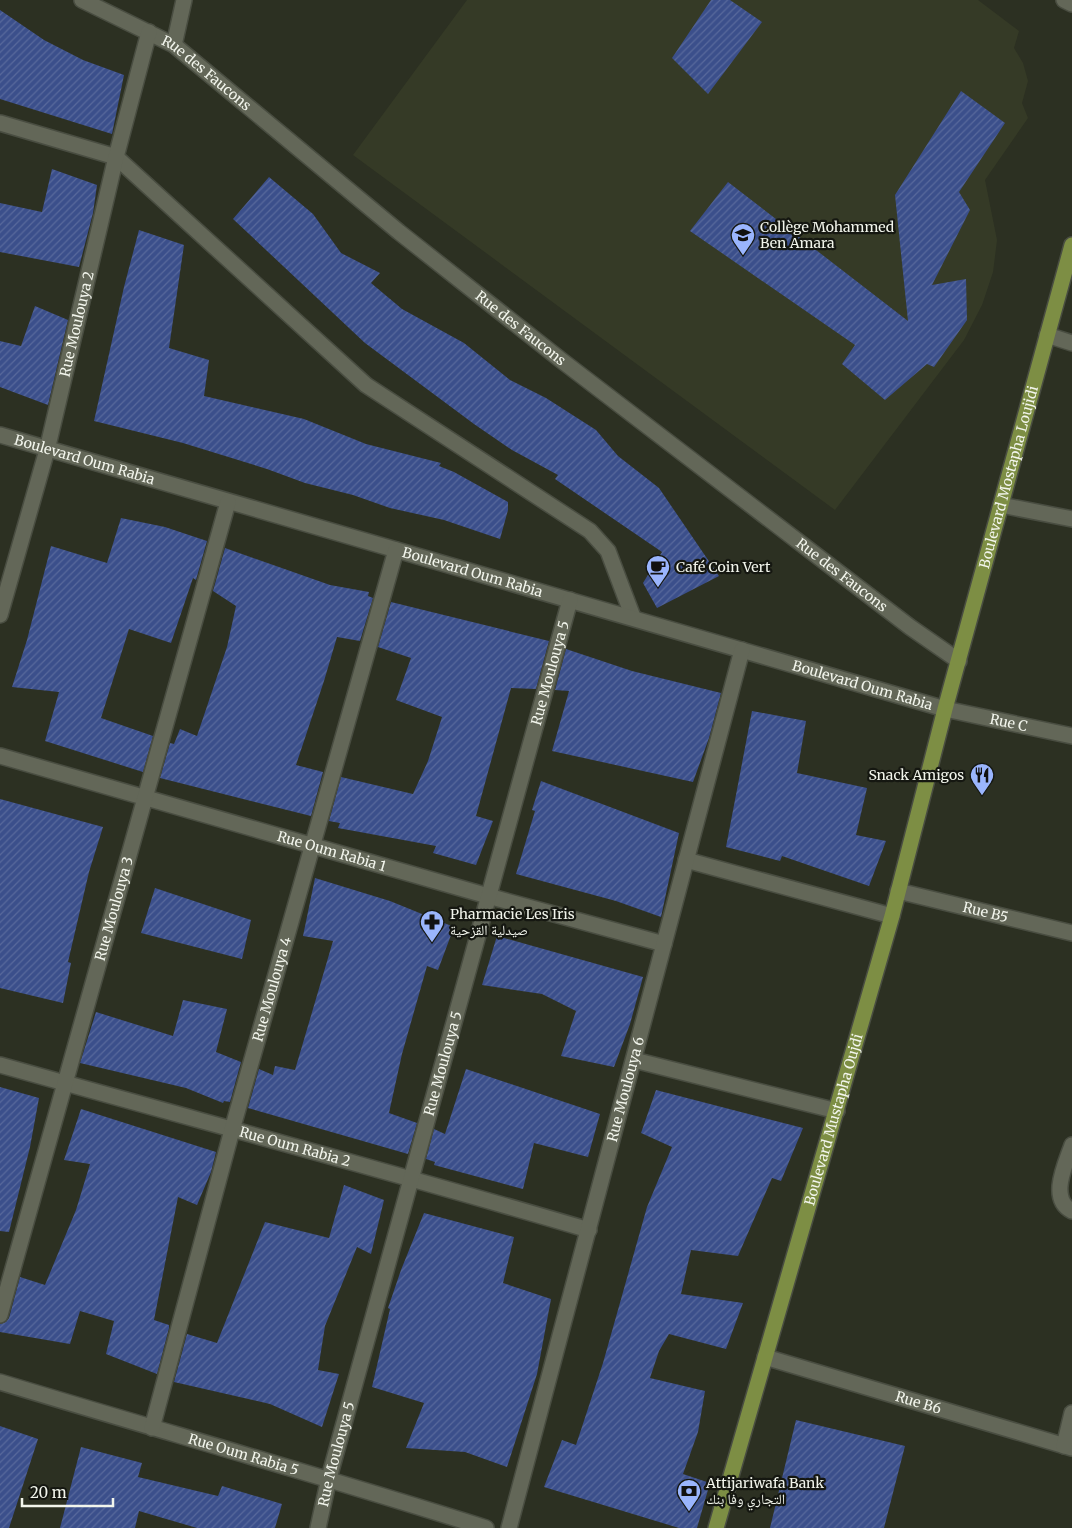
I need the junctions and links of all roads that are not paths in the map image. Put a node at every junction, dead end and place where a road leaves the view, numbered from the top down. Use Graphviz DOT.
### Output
graph roads {
  1 [pos="82,0"];
  2 [pos="184,0"];
  3 [pos="1064,0"];
  4 [pos="1072,4"];
  5 [pos="149,32"];
  6 [pos="174,45"];
  7 [pos="0,123"];
  8 [pos="116,157"];
  9 [pos="1072,244"];
  10 [pos="1047,335"];
  11 [pos="1072,343"];
  12 [pos="0,436"];
  13 [pos="47,450"];
  14 [pos="228,502"];
  15 [pos="1001,505"];
  16 [pos="1072,519"];
  17 [pos="396,550"];
  18 [pos="570,600"];
  19 [pos="0,615"];
  20 [pos="633,617"];
  21 [pos="742,650"];
  22 [pos="959,661"];
  23 [pos="945,709"];
  24 [pos="1072,736"];
  25 [pos="0,756"];
  26 [pos="145,796"];
  27 [pos="313,844"];
  28 [pos="686,860"];
  29 [pos="898,891"];
  30 [pos="488,896"];
  31 [pos="892,916"];
  32 [pos="1072,933"];
  33 [pos="664,944"];
  34 [pos="634,1060"];
  35 [pos="0,1065"];
  36 [pos="65,1083"];
  37 [pos="837,1111"];
  38 [pos="232,1130"];
  39 [pos="1072,1145"];
  40 [pos="410,1177"];
  41 [pos="1072,1211"];
  42 [pos="588,1230"];
  43 [pos="0,1315"];
  44 [pos="765,1357"];
  45 [pos="0,1382"];
  46 [pos="1072,1413"];
  47 [pos="152,1428"];
  48 [pos="1068,1447"];
  49 [pos="329,1478"];
  50 [pos="318,1528"];
  51 [pos="486,1528"];
  52 [pos="509,1528"];
  53 [pos="716,1528"];
  1 -- 5 [label="street, Rue des Faucons"];
  2 -- 6 [label="street"];
  3 -- 4 [label="street"];
  5 -- 6 [label="street, Rue des Faucons"];
  5 -- 8 [label="street, Rue Moulouya 2"];
  6 -- 22 [label="street, Rue des Faucons"];
  7 -- 8 [label="street"];
  8 -- 13 [label="street, Rue Moulouya 2"];
  8 -- 20 [label="street"];
  9 -- 10 [label="main road, Boulevard Mostapha Loujidi"];
  10 -- 11 [label="street"];
  10 -- 15 [label="main road, Boulevard Mostapha Loujidi"];
  12 -- 13 [label="street, Boulevard Oum Rabia"];
  13 -- 14 [label="street, Boulevard Oum Rabia"];
  13 -- 19 [label="street, Rue Moulouya 2"];
  14 -- 17 [label="street, Boulevard Oum Rabia"];
  14 -- 26 [label="street, Rue Moulouya 3"];
  15 -- 16 [label="street"];
  15 -- 22 [label="main road, Boulevard Mostapha Loujidi"];
  17 -- 18 [label="street, Boulevard Oum Rabia"];
  17 -- 27 [label="street, Rue Moulouya 4"];
  18 -- 20 [label="street, Boulevard Oum Rabia"];
  18 -- 30 [label="street, Rue Moulouya 5"];
  20 -- 21 [label="street, Boulevard Oum Rabia"];
  21 -- 23 [label="street, Boulevard Oum Rabia"];
  21 -- 28 [label="street, Rue Moulouya 6"];
  22 -- 23 [label="main road, Boulevard Mostapha Loujidi"];
  23 -- 24 [label="street, Rue C"];
  23 -- 29 [label="main road, Boulevard Mustapha Oujdi"];
  25 -- 26 [label="street, Rue Oum Rabia 1"];
  26 -- 27 [label="street, Rue Oum Rabia 1"];
  26 -- 36 [label="street, Rue Moulouya 3"];
  27 -- 30 [label="street, Rue Oum Rabia 1"];
  27 -- 38 [label="street, Rue Moulouya 4"];
  28 -- 31 [label="street"];
  28 -- 33 [label="street, Rue Moulouya 6"];
  29 -- 31 [label="main road, Boulevard Mustapha Oujdi"];
  29 -- 32 [label="street, Rue B5"];
  30 -- 33 [label="street, Rue Oum Rabia 1"];
  30 -- 40 [label="street, Rue Moulouya 5"];
  31 -- 37 [label="main road, Boulevard Mustapha Oujdi"];
  33 -- 34 [label="street, Rue Moulouya 6"];
  34 -- 37 [label="street"];
  34 -- 42 [label="street, Rue Moulouya 6"];
  35 -- 36 [label="street, Rue Oum Rabia 2"];
  36 -- 38 [label="street, Rue Oum Rabia 2"];
  36 -- 43 [label="street, Rue Moulouya 3"];
  37 -- 44 [label="main road, Boulevard Mustapha Oujdi"];
  38 -- 40 [label="street, Rue Oum Rabia 2"];
  38 -- 47 [label="street, Rue Moulouya 4"];
  39 -- 41 [label="street"];
  40 -- 42 [label="street, Rue Oum Rabia 2"];
  40 -- 49 [label="street, Rue Moulouya 5"];
  42 -- 52 [label="street, Rue Moulouya 6"];
  44 -- 48 [label="street, Rue B6"];
  44 -- 53 [label="main road, Boulevard Mustapha Oujdi"];
  45 -- 47 [label="street, Rue Oum Rabia 5"];
  46 -- 48 [label="street"];
  47 -- 49 [label="street, Rue Oum Rabia 5"];
  49 -- 50 [label="street, Rue Moulouya 5"];
  49 -- 51 [label="street, Rue Oum Rabia 5"];
}
